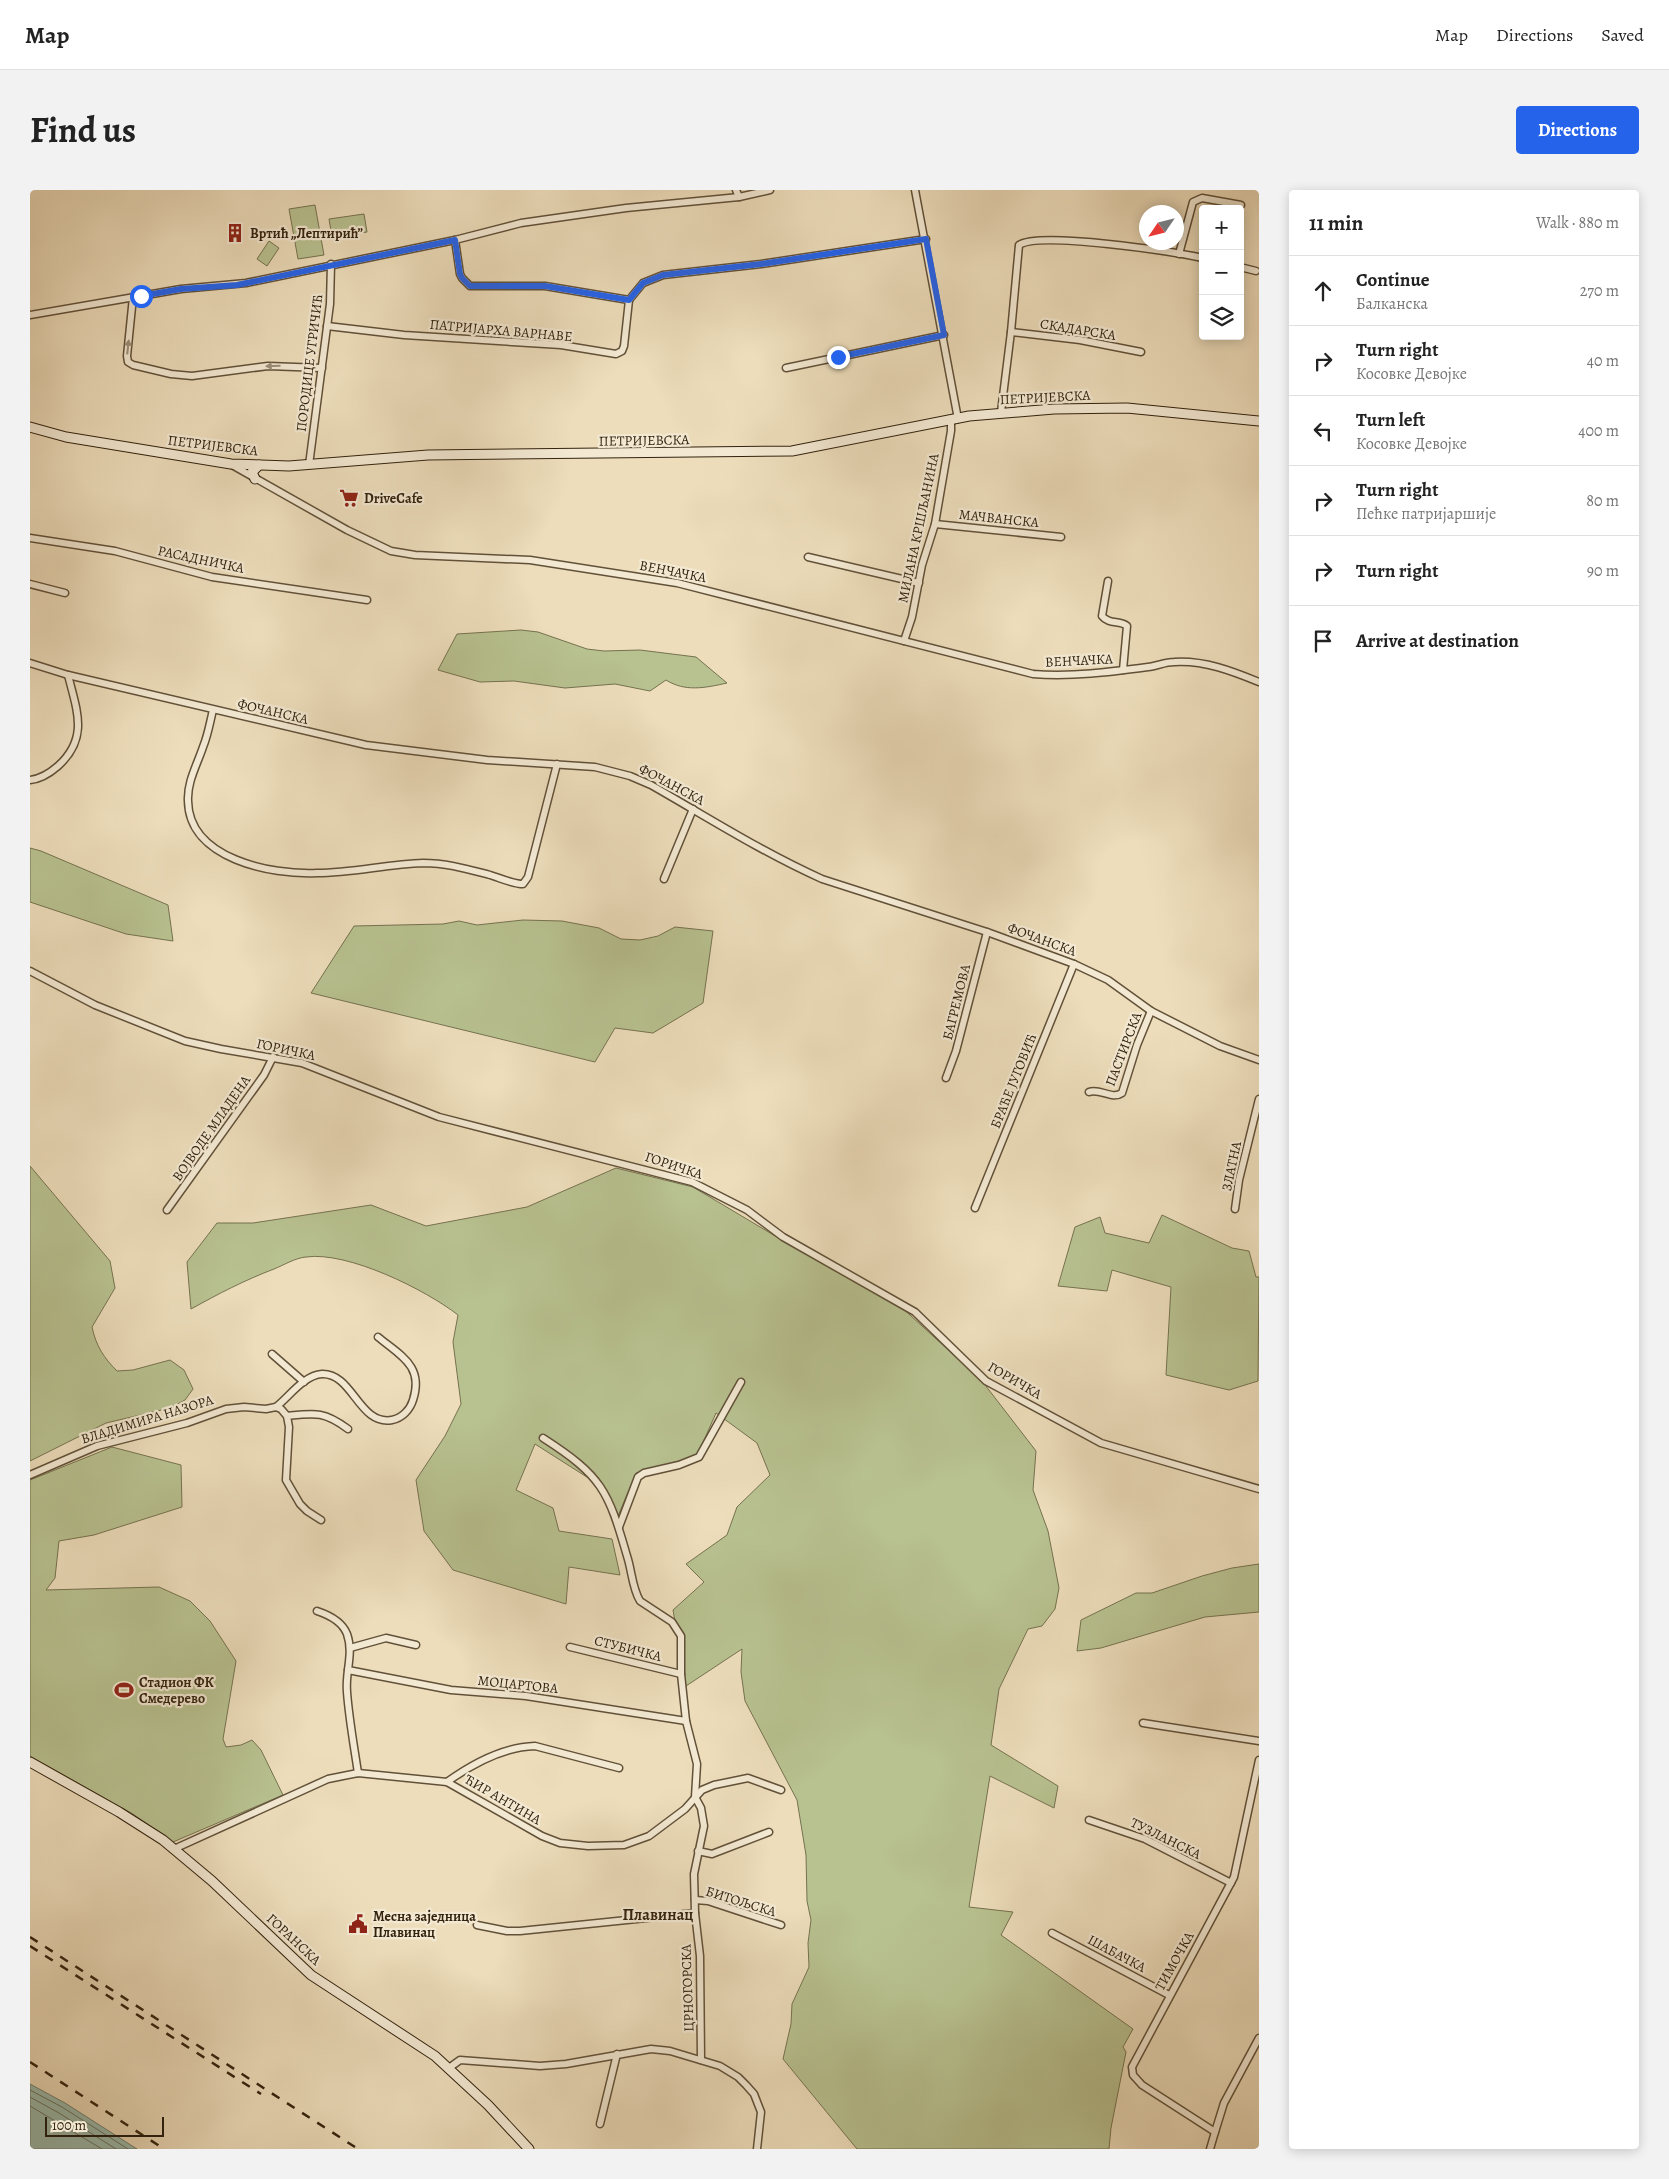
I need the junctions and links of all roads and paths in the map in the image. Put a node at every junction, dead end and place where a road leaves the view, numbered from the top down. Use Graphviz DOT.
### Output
graph roads {
  1 [pos="736,190"];
  2 [pos="770,190"];
  3 [pos="915,190"];
  4 [pos="738,197"];
  5 [pos="1241,205"];
  6 [pos="926,239"];
  7 [pos="455,240"];
  8 [pos="1179,254"];
  9 [pos="1199,257"];
  10 [pos="332,264"];
  11 [pos="1244,268"];
  12 [pos="1256,270"];
  13 [pos="133,297"];
  14 [pos="629,300"];
  15 [pos="30,315"];
  16 [pos="327,326"];
  17 [pos="1012,332"];
  18 [pos="944,335"];
  19 [pos="1141,352"];
  20 [pos="322,368"];
  21 [pos="786,368"];
  22 [pos="1001,412"];
  23 [pos="955,419"];
  24 [pos="1259,421"];
  25 [pos="30,427"];
  26 [pos="231,464"];
  27 [pos="260,465"];
  28 [pos="309,465"];
  29 [pos="255,479"];
  30 [pos="935,524"];
  31 [pos="1061,537"];
  32 [pos="30,538"];
  33 [pos="808,557"];
  34 [pos="1108,581"];
  35 [pos="919,583"];
  36 [pos="30,584"];
  37 [pos="66,593"];
  38 [pos="367,600"];
  39 [pos="904,641"];
  40 [pos="30,663"];
  41 [pos="1123,670"];
  42 [pos="68,675"];
  43 [pos="1259,682"];
  44 [pos="213,710"];
  45 [pos="557,764"];
  46 [pos="30,780"];
  47 [pos="693,809"];
  48 [pos="664,878"];
  49 [pos="987,932"];
  50 [pos="1074,964"];
  51 [pos="30,971"];
  52 [pos="1151,1011"];
  53 [pos="272,1058"];
  54 [pos="1259,1060"];
  55 [pos="946,1078"];
  56 [pos="1089,1092"];
  57 [pos="1259,1099"];
  58 [pos="975,1208"];
  59 [pos="1235,1209"];
  60 [pos="167,1210"];
  61 [pos="378,1337"];
  62 [pos="272,1354"];
  63 [pos="304,1382"];
  64 [pos="741,1382"];
  65 [pos="276,1407"];
  66 [pos="288,1416"];
  67 [pos="348,1429"];
  68 [pos="543,1438"];
  69 [pos="30,1475"];
  70 [pos="1259,1489"];
  71 [pos="321,1520"];
  72 [pos="619,1527"];
  73 [pos="317,1611"];
  74 [pos="416,1646"];
  75 [pos="570,1646"];
  76 [pos="350,1648"];
  77 [pos="348,1670"];
  78 [pos="681,1674"];
  79 [pos="686,1721"];
  80 [pos="1143,1724"];
  81 [pos="1259,1741"];
  82 [pos="1259,1760"];
  83 [pos="30,1762"];
  84 [pos="618,1768"];
  85 [pos="358,1773"];
  86 [pos="446,1782"];
  87 [pos="781,1790"];
  88 [pos="695,1797"];
  89 [pos="1088,1820"];
  90 [pos="768,1832"];
  91 [pos="174,1849"];
  92 [pos="698,1850"];
  93 [pos="1231,1883"];
  94 [pos="695,1900"];
  95 [pos="695,1913"];
  96 [pos="477,1925"];
  97 [pos="781,1925"];
  98 [pos="1052,1933"];
  99 [pos="1169,1995"];
  100 [pos="1259,2038"];
  101 [pos="617,2054"];
  102 [pos="701,2060"];
  103 [pos="449,2068"];
  104 [pos="600,2124"];
  105 [pos="1215,2132"];
  106 [pos="529,2149"];
  107 [pos="757,2149"];
  108 [pos="1210,2149"];
  1 -- 4 [label="street"];
  2 -- 4 [label="street"];
  3 -- 6 [label="street, МИЛАНА КРШЉАНИНА"];
  4 -- 7 [label="street"];
  5 -- 8 [label="street"];
  6 -- 14 [label="street"];
  6 -- 18 [label="street, МИЛАНА КРШЉАНИНА"];
  7 -- 10 [label="street"];
  7 -- 14 [label="street"];
  8 -- 9 [label="street"];
  8 -- 17 [label="street"];
  10 -- 13 [label="street"];
  10 -- 16 [label="street, ПОРОДИЦЕ УГРИЧИЋ"];
  11 -- 12 [label="street"];
  13 -- 15 [label="street"];
  20 -- 13 [label="street, one-way"];
  14 -- 16 [label="street, ПАТРИЈАРХА ВАРНАВЕ"];
  16 -- 20 [label="street, ПОРОДИЦЕ УГРИЧИЋ"];
  17 -- 19 [label="street, СКАДАРСКА"];
  17 -- 22 [label="street"];
  18 -- 21 [label="street"];
  18 -- 23 [label="street, МИЛАНА КРШЉАНИНА"];
  20 -- 28 [label="street, ПОРОДИЦЕ УГРИЧИЋ"];
  22 -- 23 [label="main road, ПЕТРИЈЕВСКА"];
  22 -- 24 [label="main road, ПЕТРИЈЕВСКА"];
  23 -- 28 [label="main road, ПЕТРИЈЕВСКА"];
  23 -- 30 [label="street, МИЛАНА КРШЉАНИНА"];
  25 -- 26 [label="main road, ПЕТРИЈЕВСКА"];
  26 -- 27 [label="main road, ПЕТРИЈЕВСКА"];
  26 -- 29 [label="street, ВЕНЧАЧКА"];
  27 -- 28 [label="main road, ПЕТРИЈЕВСКА"];
  27 -- 29 [label="main road"];
  29 -- 39 [label="street, ВЕНЧАЧКА"];
  30 -- 31 [label="street, МАЧВАНСКА"];
  30 -- 35 [label="street, МИЛАНА КРШЉАНИНА"];
  32 -- 38 [label="street, РАСАДНИЧКА"];
  33 -- 35 [label="street"];
  34 -- 41 [label="street, ВЕНЧАЧКА"];
  35 -- 39 [label="street, МИЛАНА КРШЉАНИНА"];
  36 -- 37 [label="street"];
  39 -- 41 [label="street, ВЕНЧАЧКА"];
  40 -- 42 [label="street, ФОЧАНСКА"];
  41 -- 43 [label="street, ВЕНЧАЧКА"];
  42 -- 44 [label="street, ФОЧАНСКА"];
  42 -- 46 [label="street"];
  44 -- 45 [label="street, ФОЧАНСКА"];
  44 -- 45 [label="street"];
  45 -- 47 [label="street, ФОЧАНСКА"];
  47 -- 48 [label="street"];
  47 -- 49 [label="street, ФОЧАНСКА"];
  49 -- 50 [label="street, ФОЧАНСКА"];
  49 -- 55 [label="street, БАГРЕМОВА"];
  50 -- 52 [label="street, ФОЧАНСКА"];
  50 -- 58 [label="street, БРАЋЕ ЈУГОВИЋ"];
  51 -- 53 [label="street, ГОРИЧКА"];
  52 -- 54 [label="street, ФОЧАНСКА"];
  52 -- 56 [label="street, ПАСТИРСКА"];
  53 -- 60 [label="street, ВОЈВОДЕ МЛАДЕНА"];
  53 -- 70 [label="street, ГОРИЧКА"];
  57 -- 59 [label="street, ЗЛАТНА"];
  61 -- 63 [label="street"];
  62 -- 63 [label="street"];
  63 -- 65 [label="street"];
  64 -- 72 [label="street"];
  65 -- 66 [label="street"];
  65 -- 69 [label="street, ВЛАДИМИРА НАЗОРА"];
  66 -- 67 [label="street"];
  66 -- 71 [label="street"];
  68 -- 72 [label="street"];
  72 -- 78 [label="street"];
  73 -- 76 [label="street"];
  74 -- 76 [label="street"];
  75 -- 78 [label="street, СТУБИЧКА"];
  76 -- 77 [label="street"];
  77 -- 79 [label="street, МОЦАРТОВА"];
  77 -- 85 [label="street"];
  78 -- 79 [label="street"];
  79 -- 88 [label="street"];
  80 -- 81 [label="street"];
  82 -- 93 [label="street, ТИМОЧКА"];
  83 -- 91 [label="main road, ГОРАНСКА"];
  84 -- 86 [label="street"];
  85 -- 86 [label="street, ЋИР АНТИНА"];
  85 -- 91 [label="street, ЋИР АНТИНА"];
  86 -- 88 [label="street, ЋИР АНТИНА"];
  87 -- 88 [label="street, ЋИР АНТИНА"];
  88 -- 92 [label="street, ЦРНОГОРСКА"];
  89 -- 93 [label="street, ТУЗЛАНСКА"];
  90 -- 92 [label="street"];
  91 -- 103 [label="main road, ГОРАНСКА"];
  92 -- 94 [label="street, ЦРНОГОРСКА"];
  93 -- 99 [label="street, ТИМОЧКА"];
  94 -- 95 [label="street, ЦРНОГОРСКА"];
  94 -- 97 [label="street, БИТОЉСКА"];
  95 -- 96 [label="street"];
  95 -- 102 [label="street, ЦРНОГОРСКА"];
  98 -- 99 [label="street, ШАБАЧКА"];
  99 -- 105 [label="street, ТИМОЧКА"];
  100 -- 105 [label="street"];
  101 -- 102 [label="street"];
  101 -- 103 [label="street"];
  101 -- 104 [label="street"];
  102 -- 107 [label="street"];
  103 -- 106 [label="main road, ГОРАНСКА"];
  105 -- 108 [label="street"];
}
